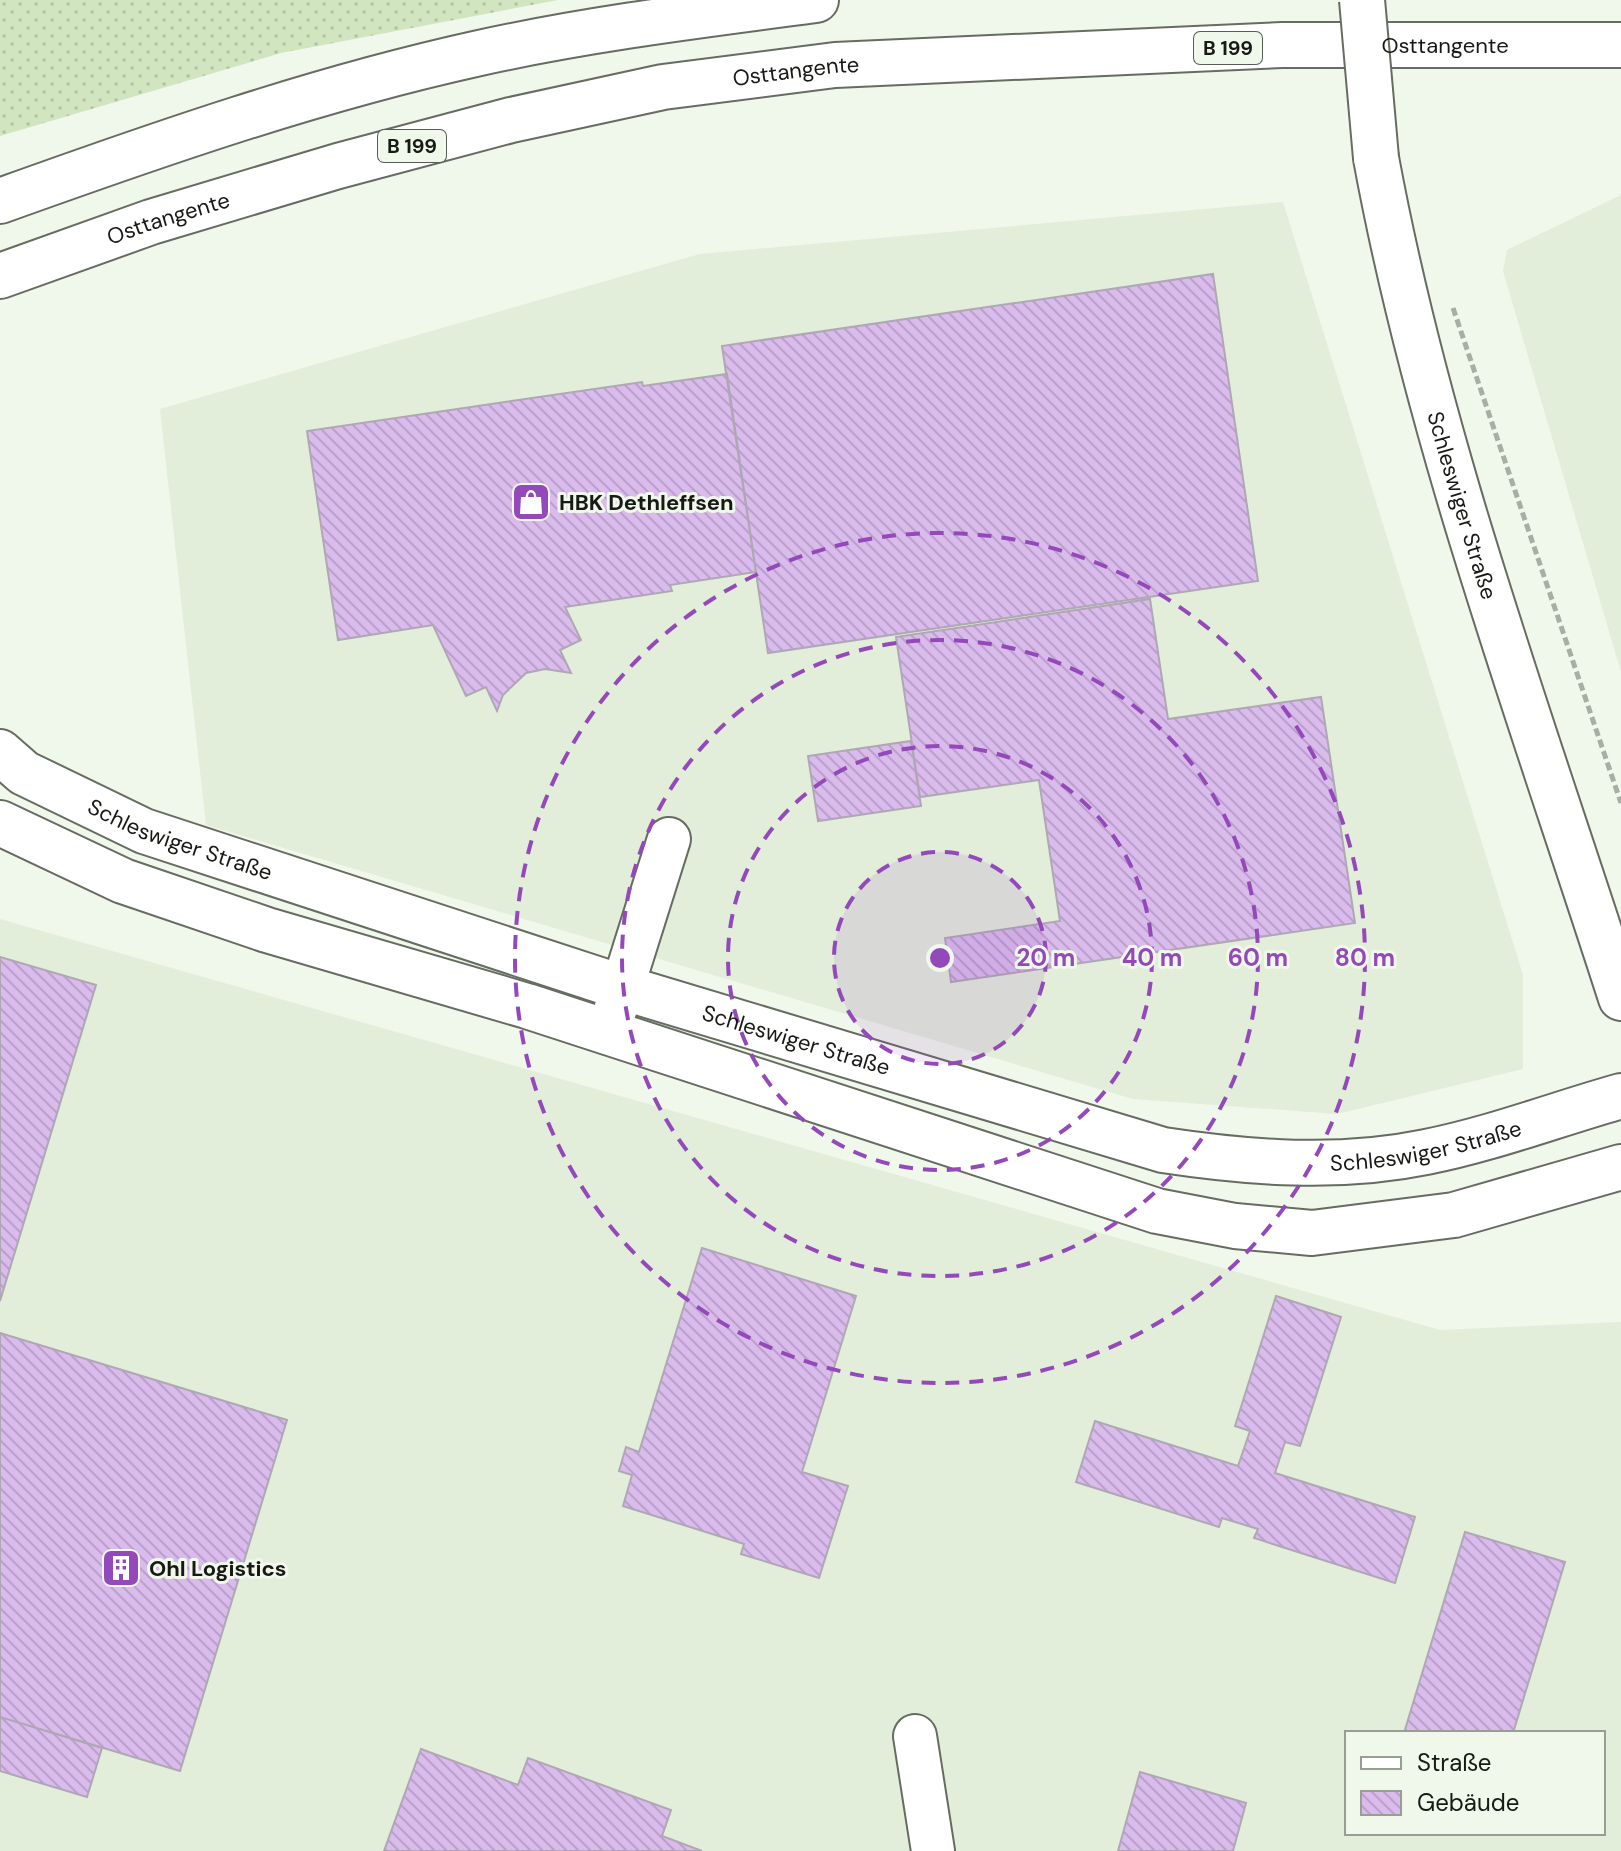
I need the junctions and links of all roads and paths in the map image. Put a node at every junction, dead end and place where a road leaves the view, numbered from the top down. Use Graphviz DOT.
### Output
graph roads {
  1 [pos="816,0"];
  2 [pos="1362,0"];
  3 [pos="1621,45"];
  4 [pos="0,201"];
  5 [pos="0,276"];
  6 [pos="1450,299"];
  7 [pos="0,752"];
  8 [pos="1621,803"];
  9 [pos="0,823"];
  10 [pos="669,839"];
  11 [pos="621,987"];
  12 [pos="1621,998"];
  13 [pos="608,1033"];
  14 [pos="1621,1096"];
  15 [pos="1621,1167"];
  16 [pos="915,1736"];
  17 [pos="936,1850"];
  1 -- 4 [label="main road"];
  2 -- 12 [label="main road, Schleswiger Straße, bridge"];
  3 -- 5 [label="main road, Osttangente / B 199"];
  6 -- 8 [label="path"];
  7 -- 11 [label="main road, Schleswiger Straße"];
  9 -- 13 [label="main road"];
  10 -- 11 [label="lane"];
  11 -- 13 [label="lane"];
  11 -- 14 [label="main road, Schleswiger Straße"];
  13 -- 15 [label="main road"];
  16 -- 17 [label="lane"];
}
